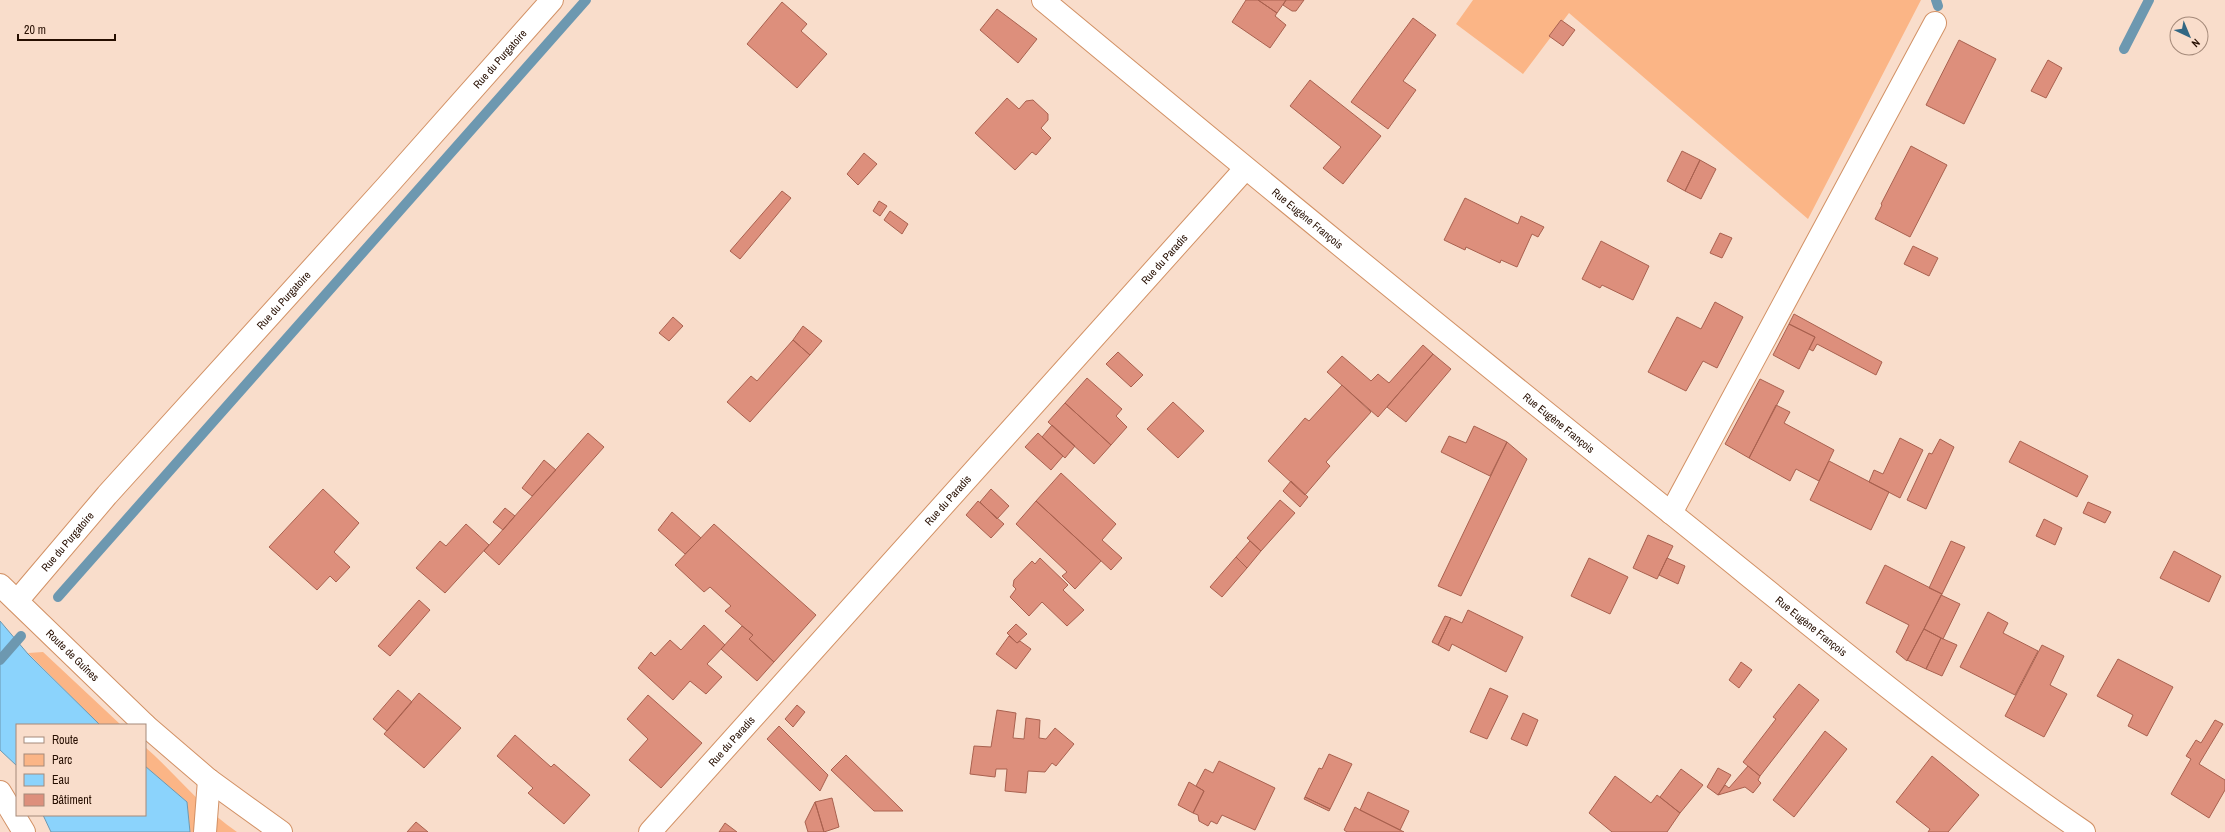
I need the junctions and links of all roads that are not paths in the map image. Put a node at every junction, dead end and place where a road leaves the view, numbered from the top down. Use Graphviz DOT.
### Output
graph roads {
  1 [pos="552,0"];
  2 [pos="1043,0"];
  3 [pos="1936,23"];
  4 [pos="1245,169"];
  5 [pos="1671,513"];
  6 [pos="0,585"];
  7 [pos="17,601"];
  8 [pos="144,724"];
  9 [pos="146,726"];
  10 [pos="209,780"];
  11 [pos="0,792"];
  12 [pos="24,832"];
  13 [pos="205,832"];
  14 [pos="281,832"];
  15 [pos="650,832"];
  16 [pos="2084,832"];
  1 -- 7 [label="street, Rue du Purgatoire"];
  2 -- 4 [label="street, Rue Eugène François"];
  3 -- 5 [label="street"];
  4 -- 5 [label="street, Rue Eugène François"];
  4 -- 15 [label="street, Rue du Paradis"];
  5 -- 16 [label="street, Rue Eugène François"];
  6 -- 7 [label="street, Route de Guînes"];
  7 -- 8 [label="street, Route de Guînes"];
  9 -- 10 [label="street, Route de Guînes"];
  10 -- 13 [label="street"];
  10 -- 14 [label="street, Route de Guînes"];
  11 -- 12 [label="street"];
}
